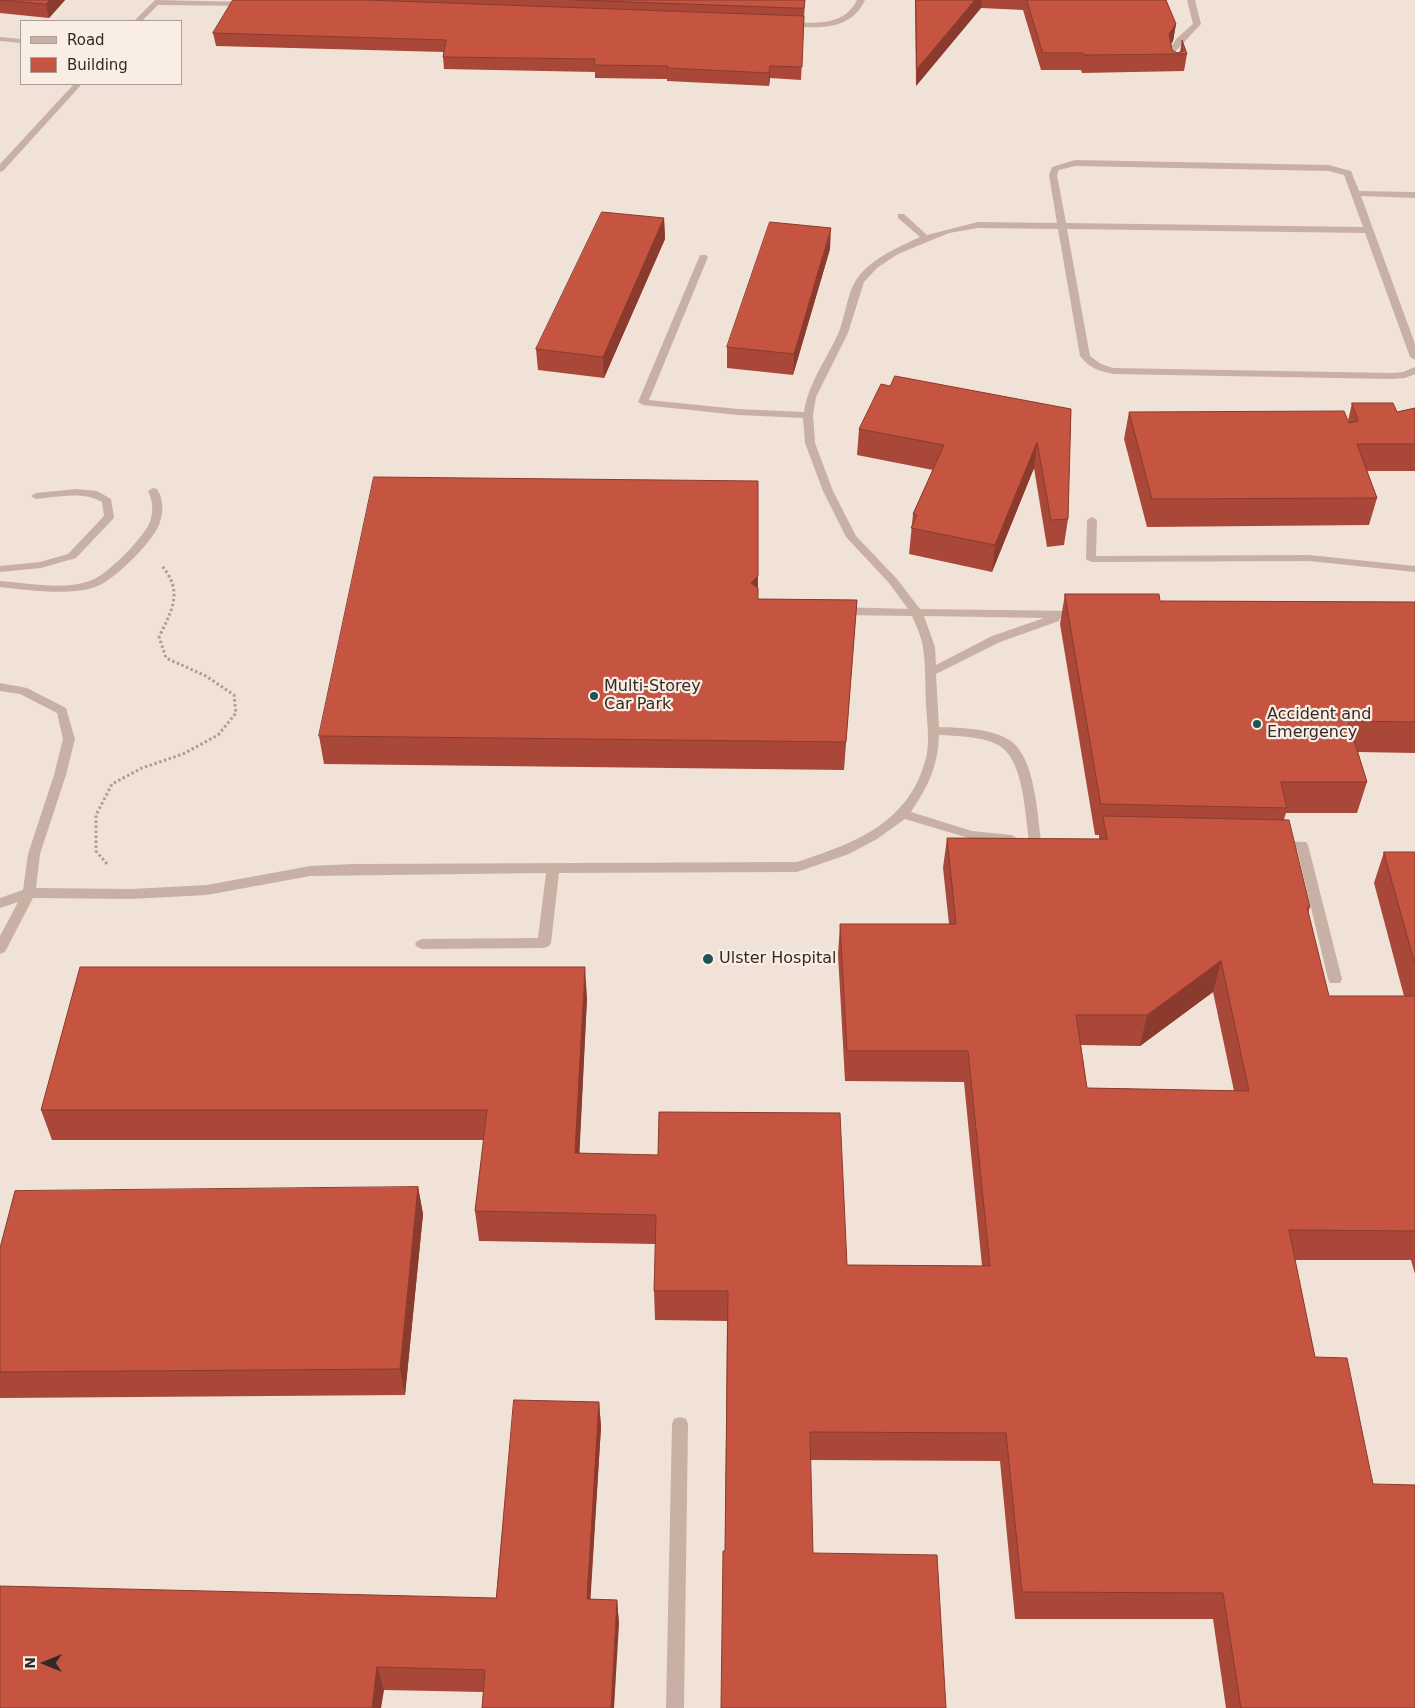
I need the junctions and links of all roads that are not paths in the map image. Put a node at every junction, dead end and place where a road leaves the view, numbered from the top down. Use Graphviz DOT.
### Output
graph roads {
  1 [pos="861,0"];
  2 [pos="1191,0"];
  3 [pos="157,2"];
  4 [pos="257,4"];
  5 [pos="139,20"];
  6 [pos="775,23"];
  7 [pos="0,39"];
  8 [pos="20,41"];
  9 [pos="1175,67"];
  10 [pos="77,85"];
  11 [pos="0,169"];
  12 [pos="1355,193"];
  13 [pos="1415,196"];
  14 [pos="901,216"];
  15 [pos="1062,226"];
  16 [pos="1369,230"];
  17 [pos="926,238"];
  18 [pos="703,256"];
  19 [pos="1415,357"];
  20 [pos="1415,370"];
  21 [pos="808,415"];
  22 [pos="153,492"];
  23 [pos="36,496"];
  24 [pos="1092,520"];
  25 [pos="0,569"];
  26 [pos="1415,569"];
  27 [pos="0,584"];
  28 [pos="832,611"];
  29 [pos="917,613"];
  30 [pos="1065,615"];
  31 [pos="1094,615"];
  32 [pos="931,672"];
  33 [pos="0,687"];
  34 [pos="933,731"];
  35 [pos="902,814"];
  36 [pos="1263,844"];
  37 [pos="552,869"];
  38 [pos="29,893"];
  39 [pos="0,903"];
  40 [pos="422,944"];
  41 [pos="0,949"];
  42 [pos="1335,979"];
  43 [pos="680,1424"];
  44 [pos="675,1708"];
  1 -- 6 [label="street"];
  2 -- 9 [label="street"];
  3 -- 4 [label="street"];
  3 -- 5 [label="street"];
  7 -- 8 [label="street"];
  10 -- 11 [label="street"];
  12 -- 13 [label="street"];
  12 -- 15 [label="street"];
  12 -- 16 [label="street"];
  14 -- 17 [label="street"];
  15 -- 16 [label="street"];
  15 -- 17 [label="street"];
  15 -- 20 [label="street"];
  16 -- 19 [label="street"];
  17 -- 21 [label="street"];
  18 -- 21 [label="street"];
  21 -- 29 [label="street"];
  22 -- 27 [label="street"];
  23 -- 25 [label="street"];
  24 -- 26 [label="street"];
  28 -- 29 [label="street"];
  29 -- 30 [label="street"];
  29 -- 32 [label="street"];
  30 -- 31 [label="street"];
  30 -- 32 [label="street"];
  32 -- 34 [label="street"];
  33 -- 38 [label="street"];
  34 -- 35 [label="street"];
  34 -- 35 [label="street"];
  35 -- 37 [label="street"];
  36 -- 42 [label="street"];
  37 -- 38 [label="street"];
  37 -- 40 [label="street"];
  38 -- 39 [label="street"];
  38 -- 41 [label="street"];
  43 -- 44 [label="street"];
}
